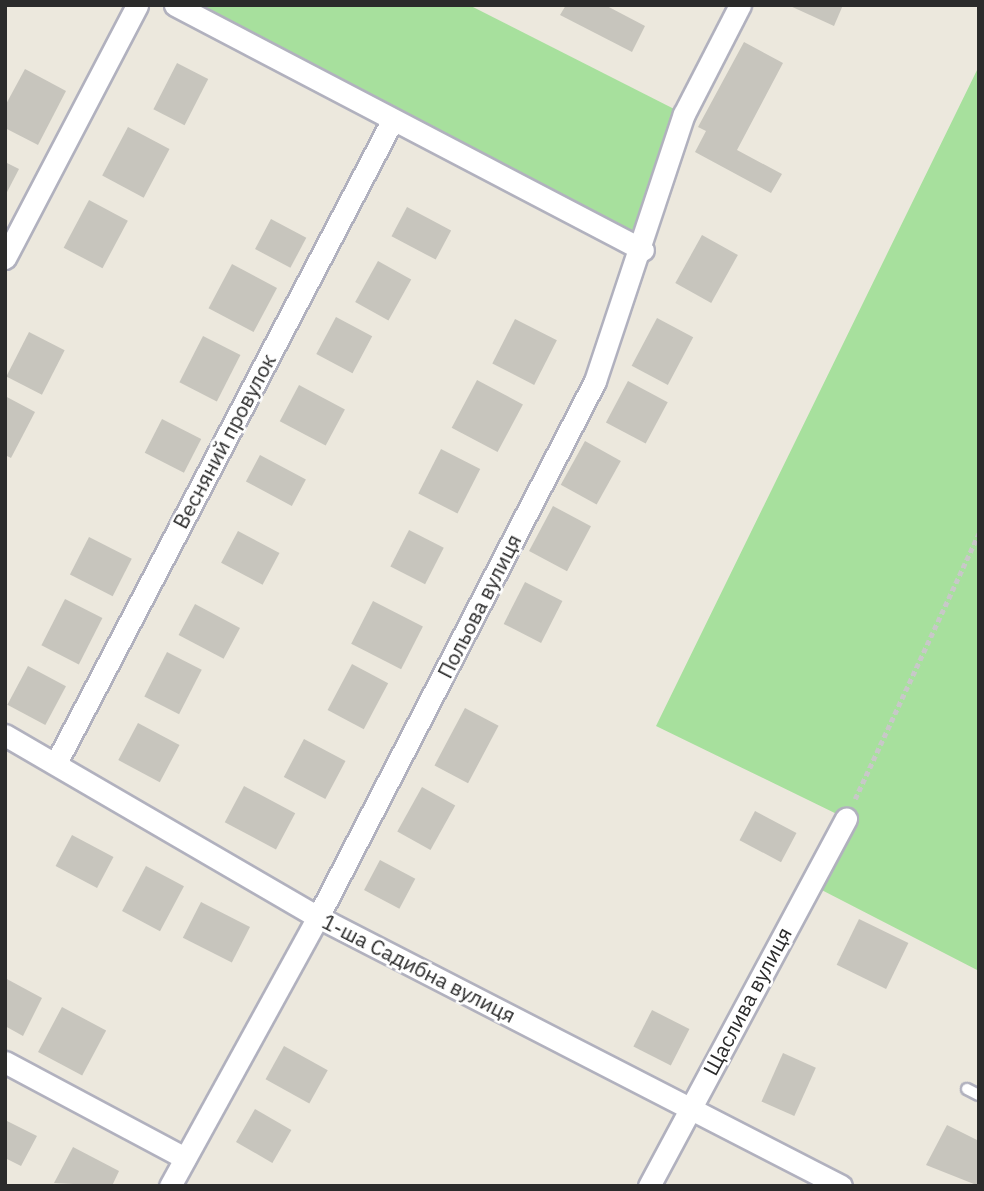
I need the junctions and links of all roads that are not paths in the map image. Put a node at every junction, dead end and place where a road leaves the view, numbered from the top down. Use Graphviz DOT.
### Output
graph roads {
  1 [pos="137,5"];
  2 [pos="175,5"];
  3 [pos="740,5"];
  4 [pos="392,121"];
  5 [pos="643,250"];
  6 [pos="5,258"];
  7 [pos="5,735"];
  8 [pos="57,761"];
  9 [pos="846,818"];
  10 [pos="318,918"];
  11 [pos="5,1062"];
  12 [pos="967,1090"];
  13 [pos="979,1095"];
  14 [pos="691,1105"];
  15 [pos="185,1158"];
  16 [pos="170,1186"];
  17 [pos="649,1186"];
  18 [pos="841,1186"];
  1 -- 6 [label="street"];
  2 -- 4 [label="street"];
  3 -- 5 [label="street, Польова вулиця"];
  4 -- 5 [label="street"];
  4 -- 8 [label="street, Весняний провулок"];
  5 -- 10 [label="street, Польова вулиця"];
  7 -- 8 [label="street, 1-ша Садибна вулиця"];
  8 -- 10 [label="street, 1-ша Садибна вулиця"];
  9 -- 14 [label="street, Щаслива вулиця"];
  10 -- 14 [label="street, 1-ша Садибна вулиця"];
  10 -- 15 [label="street, Польова вулиця"];
  11 -- 15 [label="street"];
  12 -- 13 [label="lane"];
  14 -- 17 [label="street, Щаслива вулиця"];
  14 -- 18 [label="street, 1-ша Садибна вулиця"];
  15 -- 16 [label="street, Польова вулиця"];
}
